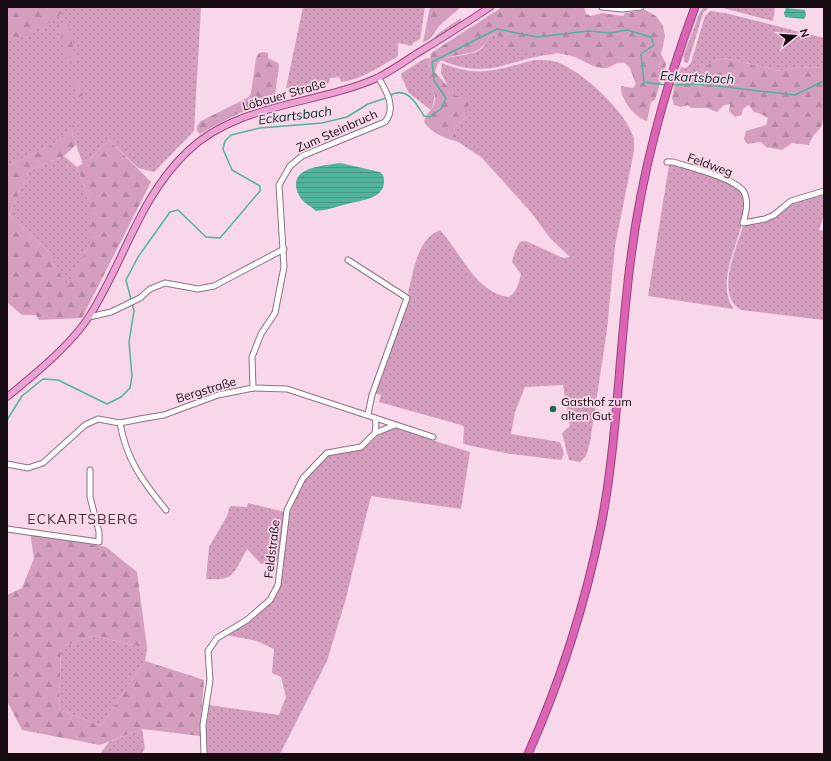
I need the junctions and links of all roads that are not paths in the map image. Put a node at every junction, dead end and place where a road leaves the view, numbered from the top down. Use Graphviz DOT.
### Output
graph roads {
  1 [pos="490,7"];
  2 [pos="602,7"];
  3 [pos="640,7"];
  4 [pos="695,7"];
  5 [pos="378,77"];
  6 [pos="667,162"];
  7 [pos="824,191"];
  8 [pos="284,249"];
  9 [pos="348,260"];
  10 [pos="89,317"];
  11 [pos="253,388"];
  12 [pos="7,397"];
  13 [pos="368,414"];
  14 [pos="375,418"];
  15 [pos="120,423"];
  16 [pos="395,425"];
  17 [pos="374,433"];
  18 [pos="433,437"];
  19 [pos="7,464"];
  20 [pos="90,470"];
  21 [pos="166,510"];
  22 [pos="7,529"];
  23 [pos="204,754"];
  24 [pos="528,754"];
  1 -- 5 [label="main road, Löbauer Straße"];
  2 -- 3 [label="street"];
  4 -- 24 [label="highway"];
  5 -- 8 [label="street, Zum Steinbruch"];
  5 -- 10 [label="main road, Löbauer Straße"];
  6 -- 7 [label="street, Feldweg"];
  8 -- 10 [label="street"];
  8 -- 11 [label="street, Zum Steinbruch"];
  9 -- 13 [label="street"];
  10 -- 12 [label="main road, Löbauer Straße"];
  11 -- 13 [label="street, Bergstraße"];
  11 -- 15 [label="street, Bergstraße"];
  13 -- 14 [label="street, Bergstraße"];
  14 -- 16 [label="street, Bergstraße"];
  14 -- 17 [label="street"];
  15 -- 19 [label="street, Bergstraße"];
  15 -- 21 [label="street"];
  16 -- 17 [label="street, Feldstraße"];
  16 -- 18 [label="street, Bergstraße"];
  17 -- 23 [label="street, Feldstraße"];
  20 -- 22 [label="street"];
}
